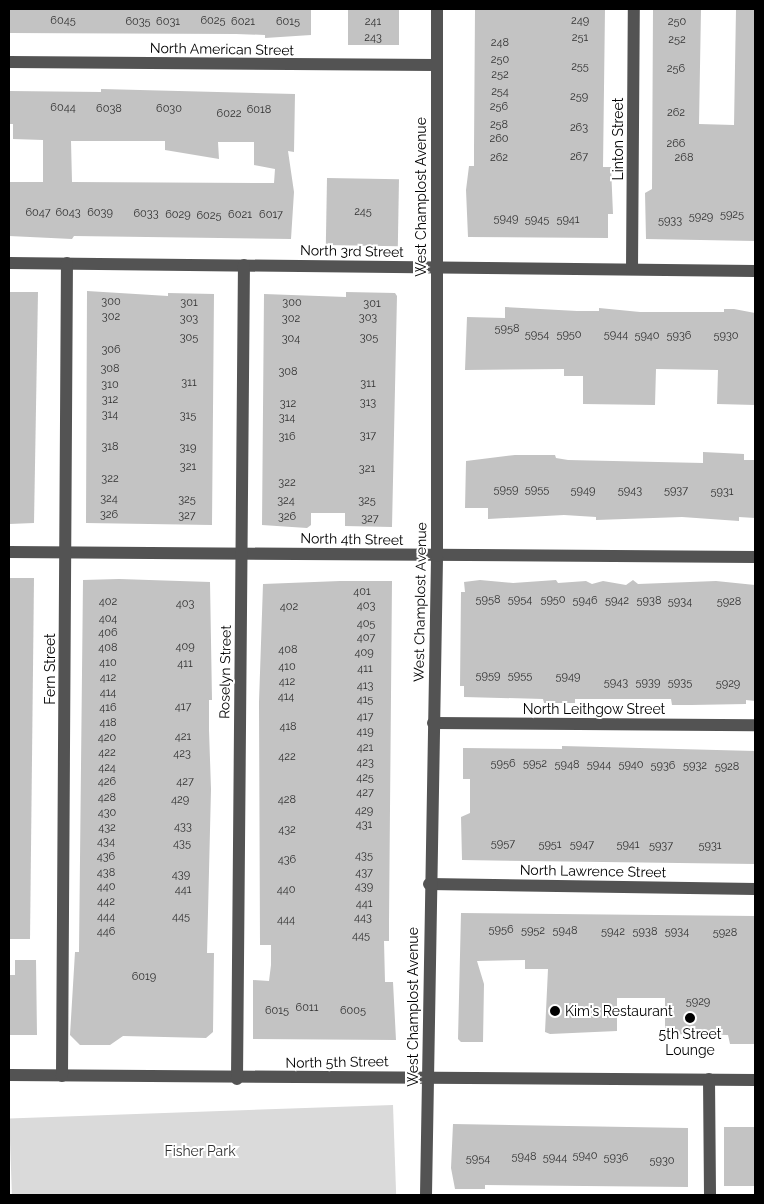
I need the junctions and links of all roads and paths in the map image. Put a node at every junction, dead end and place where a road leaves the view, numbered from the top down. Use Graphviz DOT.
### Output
graph roads {
  1 [pos="437,9"];
  2 [pos="634,9"];
  3 [pos="9,62"];
  4 [pos="436,66"];
  5 [pos="9,263"];
  6 [pos="67,263"];
  7 [pos="244,265"];
  8 [pos="436,267"];
  9 [pos="632,269"];
  10 [pos="755,271"];
  11 [pos="9,552"];
  12 [pos="65,552"];
  13 [pos="241,552"];
  14 [pos="436,556"];
  15 [pos="755,557"];
  16 [pos="433,723"];
  17 [pos="755,725"];
  18 [pos="430,884"];
  19 [pos="755,889"];
  20 [pos="9,1075"];
  21 [pos="62,1076"];
  22 [pos="428,1076"];
  23 [pos="237,1078"];
  24 [pos="709,1079"];
  25 [pos="755,1080"];
  26 [pos="426,1195"];
  27 [pos="710,1195"];
  1 -- 4 [label="street, West Champlost Avenue"];
  2 -- 9 [label="street, Linton Street"];
  3 -- 4 [label="street, North American Street"];
  4 -- 8 [label="street, West Champlost Avenue"];
  5 -- 6 [label="street, North 3rd Street"];
  6 -- 7 [label="street, North 3rd Street"];
  6 -- 12 [label="street, Fern Street"];
  7 -- 8 [label="street, North 3rd Street"];
  7 -- 13 [label="street, Roselyn Street"];
  8 -- 9 [label="street, North 3rd Street"];
  8 -- 14 [label="street, West Champlost Avenue"];
  9 -- 10 [label="street, North 3rd Street"];
  11 -- 12 [label="street, North 4th Street"];
  12 -- 13 [label="street, North 4th Street"];
  12 -- 21 [label="street, Fern Street"];
  13 -- 14 [label="street, North 4th Street"];
  13 -- 23 [label="street, Roselyn Street"];
  14 -- 15 [label="street, North 4th Street"];
  14 -- 16 [label="street, West Champlost Avenue"];
  16 -- 17 [label="street, North Leithgow Street"];
  16 -- 18 [label="street, West Champlost Avenue"];
  18 -- 19 [label="street, North Lawrence Street"];
  18 -- 22 [label="street, West Champlost Avenue"];
  20 -- 21 [label="street, North 5th Street"];
  21 -- 23 [label="street, North 5th Street"];
  22 -- 23 [label="street, North 5th Street"];
  22 -- 24 [label="street, North 5th Street"];
  22 -- 26 [label="street, West Champlost Avenue"];
  24 -- 25 [label="street, North 5th Street"];
  24 -- 27 [label="street"];
}
